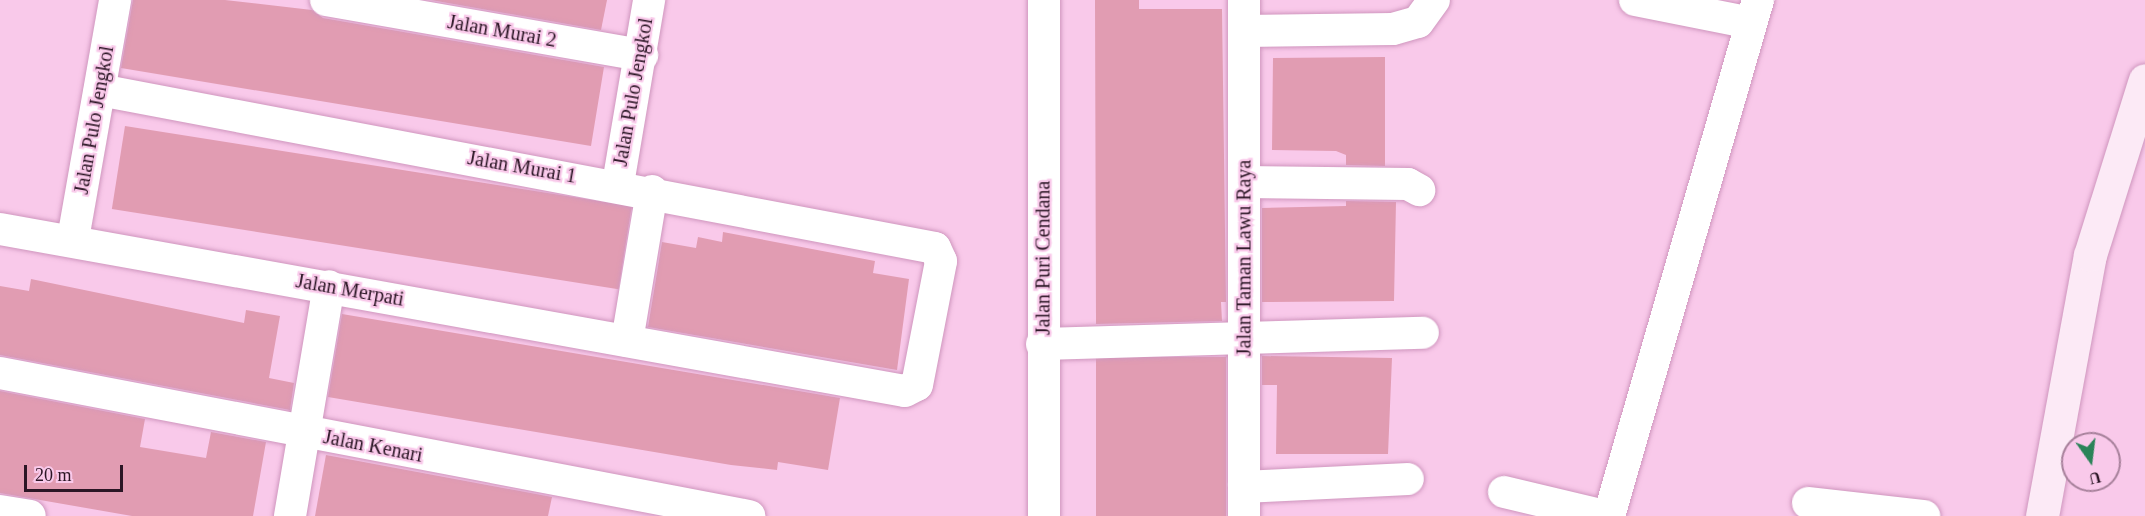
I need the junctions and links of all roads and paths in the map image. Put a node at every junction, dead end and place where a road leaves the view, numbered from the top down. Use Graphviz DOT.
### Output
graph roads {
  1 [pos="116,0"];
  2 [pos="326,0"];
  3 [pos="649,0"];
  4 [pos="1044,0"];
  5 [pos="1244,0"];
  6 [pos="1434,0"];
  7 [pos="1635,0"];
  8 [pos="1755,12"];
  9 [pos="1245,31"];
  10 [pos="642,55"];
  11 [pos="2145,80"];
  12 [pos="100,90"];
  13 [pos="1244,182"];
  14 [pos="618,184"];
  15 [pos="1419,190"];
  16 [pos="652,191"];
  17 [pos="0,229"];
  18 [pos="73,239"];
  19 [pos="940,254"];
  20 [pos="329,286"];
  21 [pos="1423,333"];
  22 [pos="1244,335"];
  23 [pos="627,341"];
  24 [pos="1042,344"];
  25 [pos="0,373"];
  26 [pos="304,433"];
  27 [pos="1408,479"];
  28 [pos="1504,492"];
  29 [pos="1244,502"];
  30 [pos="1808,503"];
  31 [pos="0,510"];
  32 [pos="30,516"];
  33 [pos="290,516"];
  34 [pos="747,516"];
  35 [pos="1044,516"];
  36 [pos="1607,516"];
  37 [pos="1924,516"];
  38 [pos="2042,516"];
  1 -- 12 [label="street, Jalan Pulo Jengkol"];
  2 -- 10 [label="street, Jalan Murai 2"];
  3 -- 10 [label="street, Jalan Pulo Jengkol"];
  4 -- 24 [label="street, Jalan Puri Cendana"];
  5 -- 9 [label="street, Jalan Taman Lawu Raya"];
  6 -- 9 [label="street"];
  7 -- 8 [label="street"];
  8 -- 36 [label="street"];
  9 -- 13 [label="street, Jalan Taman Lawu Raya"];
  10 -- 14 [label="street, Jalan Pulo Jengkol"];
  11 -- 38 [label="main road"];
  12 -- 14 [label="street, Jalan Murai 1"];
  12 -- 18 [label="street, Jalan Pulo Jengkol"];
  13 -- 15 [label="street"];
  13 -- 22 [label="street, Jalan Taman Lawu Raya"];
  14 -- 16 [label="street, Jalan Murai 1"];
  16 -- 19 [label="street, Jalan Murai 1"];
  16 -- 23 [label="street"];
  17 -- 18 [label="street, Jalan Merpati"];
  18 -- 20 [label="street, Jalan Merpati"];
  19 -- 23 [label="street, Jalan Merpati"];
  20 -- 23 [label="street, Jalan Merpati"];
  20 -- 26 [label="street"];
  21 -- 22 [label="street"];
  22 -- 24 [label="street"];
  22 -- 29 [label="street, Jalan Taman Lawu Raya"];
  24 -- 35 [label="street, Jalan Puri Cendana"];
  25 -- 26 [label="street, Jalan Kenari"];
  26 -- 33 [label="street"];
  26 -- 34 [label="street, Jalan Kenari"];
  27 -- 29 [label="street"];
  28 -- 36 [label="street"];
  30 -- 37 [label="street"];
  31 -- 32 [label="street"];
}
